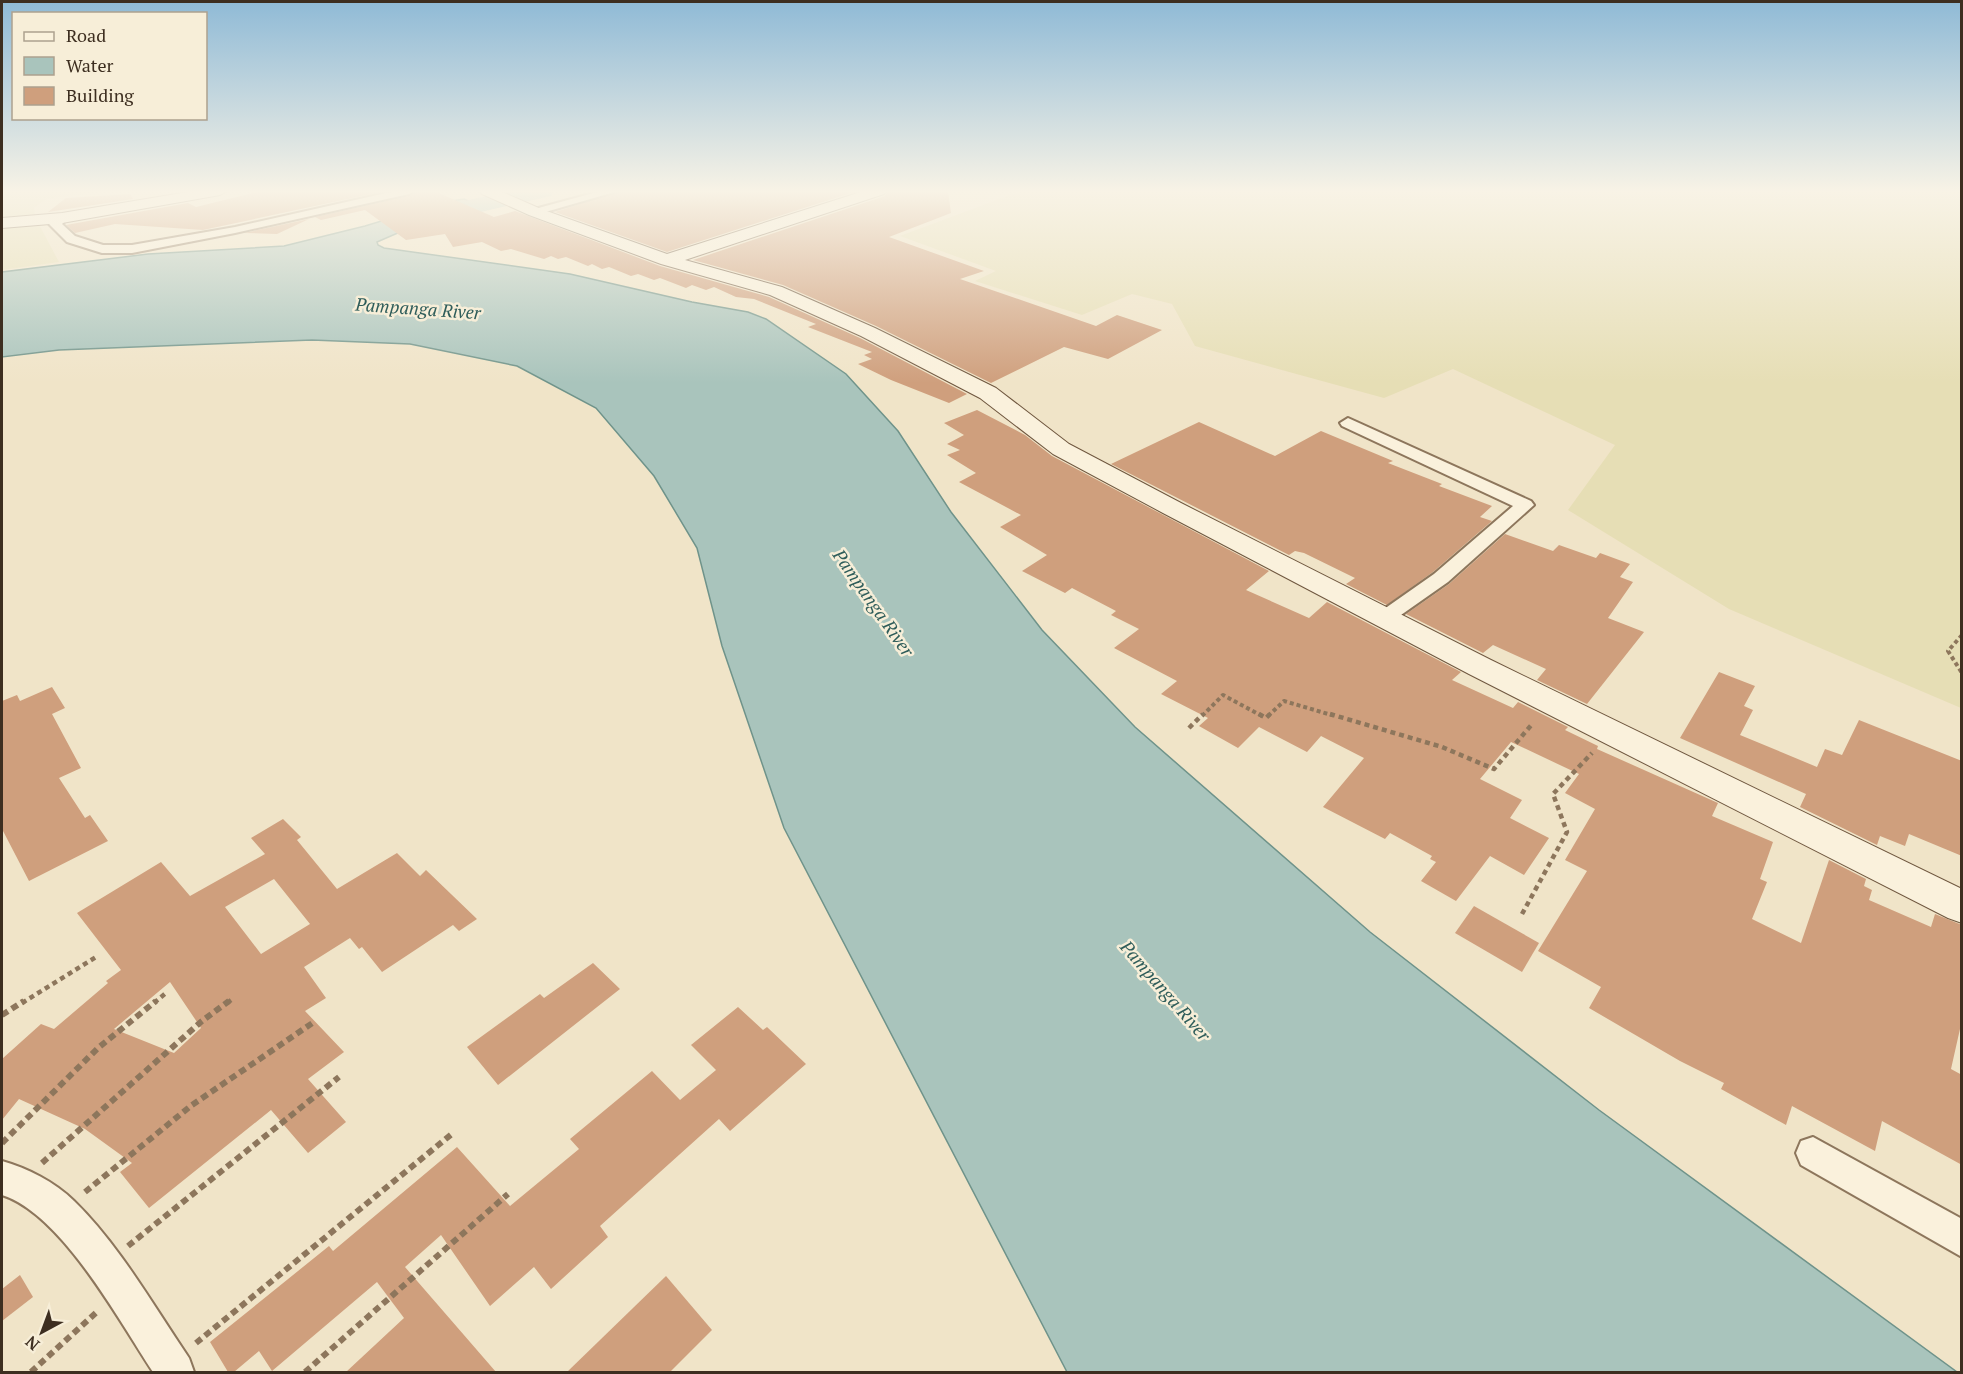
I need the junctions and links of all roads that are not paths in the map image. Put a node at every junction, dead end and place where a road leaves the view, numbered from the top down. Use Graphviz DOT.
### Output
graph roads {
  1 [pos="654,255"];
  2 [pos="682,255"];
  3 [pos="667,260"];
  4 [pos="1348,423"];
  5 [pos="1384,618"];
  6 [pos="1962,907"];
  7 [pos="1813,1153"];
  8 [pos="10,1181"];
  9 [pos="1962,1239"];
  10 [pos="172,1369"];
  1 -- 3 [label="street"];
  2 -- 3 [label="street"];
  3 -- 5 [label="street"];
  4 -- 5 [label="street"];
  5 -- 6 [label="street"];
  7 -- 9 [label="street"];
  8 -- 10 [label="street"];
}
